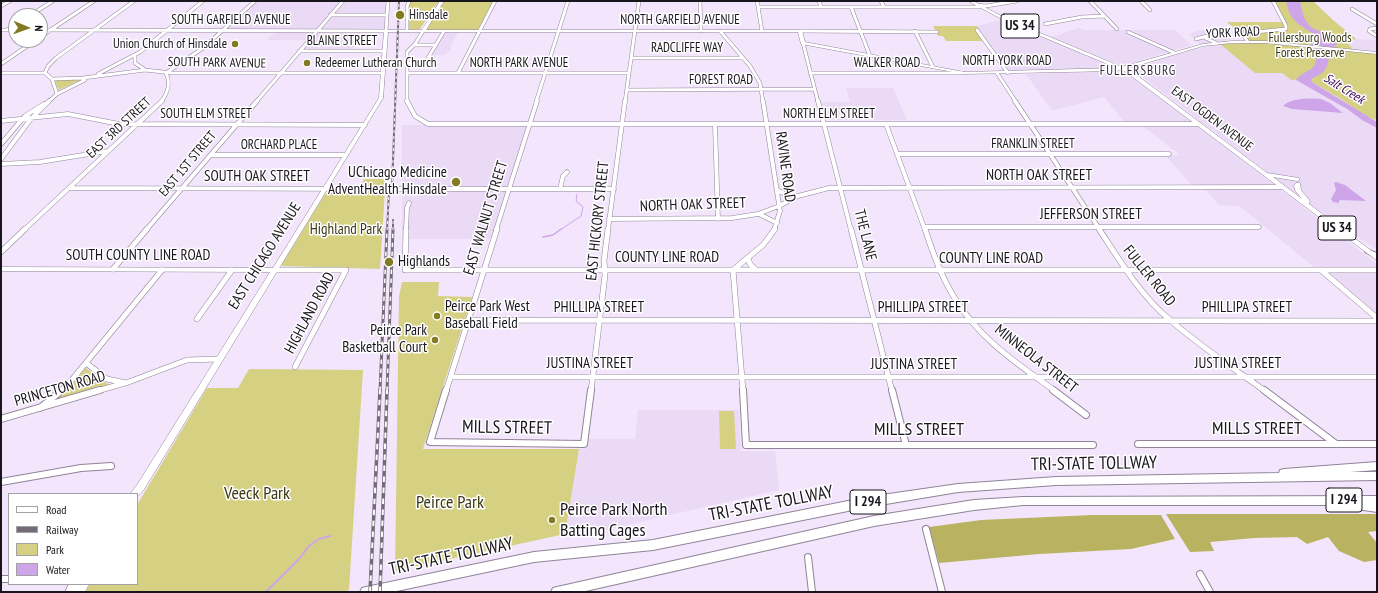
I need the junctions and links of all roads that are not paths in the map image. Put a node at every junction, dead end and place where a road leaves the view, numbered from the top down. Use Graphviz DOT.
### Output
graph roads {
  1 [pos="10,1"];
  2 [pos="53,1"];
  3 [pos="94,1"];
  4 [pos="134,1"];
  5 [pos="203,1"];
  6 [pos="256,1"];
  7 [pos="343,1"];
  8 [pos="388,1"];
  9 [pos="409,1"];
  10 [pos="442,1"];
  11 [pos="495,1"];
  12 [pos="568,1"];
  13 [pos="639,1"];
  14 [pos="700,1"];
  15 [pos="757,1"];
  16 [pos="819,1"];
  17 [pos="881,1"];
  18 [pos="970,1"];
  19 [pos="985,1"];
  20 [pos="1017,1"];
  21 [pos="1090,1"];
  22 [pos="1141,1"];
  23 [pos="1273,1"];
  24 [pos="992,5"];
  25 [pos="1,6"];
  26 [pos="758,7"];
  27 [pos="821,7"];
  28 [pos="851,7"];
  29 [pos="884,7"];
  30 [pos="981,7"];
  31 [pos="42,8"];
  32 [pos="1352,9"];
  33 [pos="1150,10"];
  34 [pos="330,15"];
  35 [pos="386,16"];
  36 [pos="1104,16"];
  37 [pos="1045,24"];
  38 [pos="1377,24"];
  39 [pos="1377,28"];
  40 [pos="1117,29"];
  41 [pos="1,30"];
  42 [pos="6,30"];
  43 [pos="50,30"];
  44 [pos="92,30"];
  45 [pos="167,30"];
  46 [pos="223,30"];
  47 [pos="977,30"];
  48 [pos="316,31"];
  49 [pos="386,31"];
  50 [pos="407,31"];
  51 [pos="423,31"];
  52 [pos="444,31"];
  53 [pos="480,31"];
  54 [pos="558,31"];
  55 [pos="635,31"];
  56 [pos="701,31"];
  57 [pos="720,31"];
  58 [pos="762,31"];
  59 [pos="800,31"];
  60 [pos="860,31"];
  61 [pos="915,31"];
  62 [pos="937,32"];
  63 [pos="1128,32"];
  64 [pos="1211,35"];
  65 [pos="420,36"];
  66 [pos="1377,36"];
  67 [pos="1203,37"];
  68 [pos="1196,39"];
  69 [pos="1248,42"];
  70 [pos="803,43"];
  71 [pos="1216,43"];
  72 [pos="414,45"];
  73 [pos="436,45"];
  74 [pos="24,48"];
  75 [pos="1186,49"];
  76 [pos="299,51"];
  77 [pos="385,51"];
  78 [pos="1175,52"];
  79 [pos="1377,53"];
  80 [pos="135,55"];
  81 [pos="870,56"];
  82 [pos="631,58"];
  83 [pos="743,58"];
  84 [pos="407,63"];
  85 [pos="1,64"];
  86 [pos="933,67"];
  87 [pos="1123,69"];
  88 [pos="146,70"];
  89 [pos="1,73"];
  90 [pos="45,73"];
  91 [pos="166,73"];
  92 [pos="280,73"];
  93 [pos="383,73"];
  94 [pos="408,73"];
  95 [pos="458,73"];
  96 [pos="545,73"];
  97 [pos="629,73"];
  98 [pos="810,73"];
  99 [pos="964,73"];
  100 [pos="997,73"];
  101 [pos="1008,73"];
  102 [pos="90,77"];
  103 [pos="52,79"];
  104 [pos="761,89"];
  105 [pos="814,89"];
  106 [pos="627,90"];
  107 [pos="57,94"];
  108 [pos="48,102"];
  109 [pos="30,120"];
  110 [pos="1,121"];
  111 [pos="19,121"];
  112 [pos="137,124"];
  113 [pos="236,124"];
  114 [pos="529,124"];
  115 [pos="767,124"];
  116 [pos="823,124"];
  117 [pos="886,124"];
  118 [pos="1030,124"];
  119 [pos="1199,124"];
  120 [pos="365,125"];
  121 [pos="622,125"];
  122 [pos="715,125"];
  123 [pos="1,144"];
  124 [pos="109,151"];
  125 [pos="897,154"];
  126 [pos="1050,154"];
  127 [pos="1169,154"];
  128 [pos="211,155"];
  129 [pos="346,155"];
  130 [pos="1,159"];
  131 [pos="1,164"];
  132 [pos="567,172"];
  133 [pos="1264,173"];
  134 [pos="1282,187"];
  135 [pos="69,188"];
  136 [pos="182,188"];
  137 [pos="840,188"];
  138 [pos="910,188"];
  139 [pos="1072,188"];
  140 [pos="325,189"];
  141 [pos="509,189"];
  142 [pos="560,189"];
  143 [pos="614,189"];
  144 [pos="777,190"];
  145 [pos="798,196"];
  146 [pos="409,203"];
  147 [pos="1306,205"];
  148 [pos="779,206"];
  149 [pos="758,214"];
  150 [pos="718,219"];
  151 [pos="609,220"];
  152 [pos="777,223"];
  153 [pos="924,227"];
  154 [pos="1097,227"];
  155 [pos="1259,227"];
  156 [pos="1,252"];
  157 [pos="1370,252"];
  158 [pos="1377,257"];
  159 [pos="748,259"];
  160 [pos="1,269"];
  161 [pos="113,269"];
  162 [pos="162,270"];
  163 [pos="232,270"];
  164 [pos="275,270"];
  165 [pos="484,270"];
  166 [pos="605,270"];
  167 [pos="733,270"];
  168 [pos="756,270"];
  169 [pos="861,270"];
  170 [pos="1321,270"];
  171 [pos="1377,270"];
  172 [pos="940,271"];
  173 [pos="1126,271"];
  174 [pos="197,319"];
  175 [pos="1377,319"];
  176 [pos="468,320"];
  177 [pos="600,320"];
  178 [pos="738,320"];
  179 [pos="874,320"];
  180 [pos="970,320"];
  181 [pos="1169,320"];
  182 [pos="219,359"];
  183 [pos="86,363"];
  184 [pos="295,367"];
  185 [pos="451,377"];
  186 [pos="592,377"];
  187 [pos="1035,377"];
  188 [pos="1377,377"];
  189 [pos="742,378"];
  190 [pos="889,378"];
  191 [pos="1247,378"];
  192 [pos="126,383"];
  193 [pos="40,408"];
  194 [pos="1086,415"];
  195 [pos="2,420"];
  196 [pos="430,442"];
  197 [pos="584,444"];
  198 [pos="1138,444"];
  199 [pos="1336,444"];
  200 [pos="1377,444"];
  201 [pos="906,445"];
  202 [pos="1093,445"];
  203 [pos="111,466"];
  204 [pos="1377,466"];
  205 [pos="1377,476"];
  206 [pos="1240,478"];
  207 [pos="1,482"];
  208 [pos="137,493"];
  209 [pos="1311,500"];
  210 [pos="1377,500"];
  211 [pos="1377,507"];
  212 [pos="926,529"];
  213 [pos="808,557"];
  214 [pos="1200,574"];
  215 [pos="366,592"];
  216 [pos="557,592"];
  217 [pos="812,592"];
  218 [pos="942,592"];
  219 [pos="1210,592"];
  1 -- 25 [label="street"];
  2 -- 31 [label="street"];
  3 -- 43 [label="street"];
  4 -- 44 [label="street"];
  5 -- 45 [label="street"];
  6 -- 46 [label="street"];
  7 -- 34 [label="street, EAST 1ST STREET"];
  8 -- 35 [label="street"];
  9 -- 50 [label="street"];
  10 -- 51 [label="main road"];
  11 -- 53 [label="street"];
  12 -- 54 [label="street, EAST WALNUT STREET"];
  13 -- 55 [label="street, EAST HICKORY STREET"];
  14 -- 56 [label="street"];
  15 -- 26 [label="street"];
  16 -- 27 [label="street"];
  17 -- 29 [label="street"];
  18 -- 30 [label="main road, US 34"];
  19 -- 24 [label="street"];
  20 -- 24 [label="street"];
  21 -- 36 [label="street"];
  22 -- 33 [label="street"];
  23 -- 69 [label="street"];
  24 -- 30 [label="street"];
  26 -- 27 [label="street"];
  26 -- 58 [label="street"];
  27 -- 28 [label="street"];
  28 -- 29 [label="street"];
  28 -- 60 [label="street"];
  29 -- 30 [label="street"];
  30 -- 87 [label="main road, EAST OGDEN AVENUE / US 34"];
  32 -- 38 [label="street"];
  34 -- 35 [label="street"];
  34 -- 48 [label="street, EAST 1ST STREET"];
  35 -- 49 [label="street"];
  36 -- 37 [label="street"];
  36 -- 40 [label="street"];
  39 -- 66 [label="street"];
  41 -- 42 [label="street"];
  43 -- 44 [label="street, SOUTH GARFIELD AVENUE"];
  44 -- 45 [label="street, SOUTH GARFIELD AVENUE"];
  44 -- 90 [label="street"];
  45 -- 46 [label="street, SOUTH GARFIELD AVENUE"];
  45 -- 80 [label="street"];
  46 -- 48 [label="street, SOUTH GARFIELD AVENUE"];
  46 -- 91 [label="street"];
  47 -- 101 [label="street"];
  48 -- 49 [label="street, SOUTH GARFIELD AVENUE"];
  48 -- 76 [label="street, EAST 1ST STREET"];
  49 -- 50 [label="main road, SOUTH GARFIELD AVENUE"];
  49 -- 77 [label="main road, EAST CHICAGO AVENUE"];
  50 -- 51 [label="main road, SOUTH GARFIELD AVENUE"];
  50 -- 65 [label="main road"];
  51 -- 52 [label="main road, NORTH GARFIELD AVENUE"];
  51 -- 65 [label="street"];
  52 -- 53 [label="main road, NORTH GARFIELD AVENUE"];
  52 -- 73 [label="street"];
  53 -- 54 [label="main road, NORTH GARFIELD AVENUE"];
  53 -- 95 [label="street"];
  54 -- 55 [label="main road, NORTH GARFIELD AVENUE"];
  54 -- 96 [label="street, EAST WALNUT STREET"];
  55 -- 56 [label="main road, NORTH GARFIELD AVENUE"];
  55 -- 82 [label="street, EAST HICKORY STREET"];
  56 -- 57 [label="main road, NORTH GARFIELD AVENUE"];
  57 -- 58 [label="main road, NORTH GARFIELD AVENUE"];
  57 -- 83 [label="street, RAVINE ROAD"];
  58 -- 59 [label="main road, NORTH GARFIELD AVENUE"];
  59 -- 60 [label="street, NORTH GARFIELD AVENUE"];
  59 -- 70 [label="main road, THE LANE"];
  60 -- 61 [label="street, NORTH GARFIELD AVENUE"];
  60 -- 81 [label="street"];
  61 -- 62 [label="street, NORTH GARFIELD AVENUE"];
  61 -- 86 [label="street"];
  63 -- 78 [label="street"];
  64 -- 67 [label="street"];
  65 -- 72 [label="street"];
  67 -- 68 [label="street"];
  67 -- 71 [label="street"];
  69 -- 71 [label="main road, YORK ROAD"];
  69 -- 79 [label="main road, YORK ROAD"];
  70 -- 81 [label="main road, NORTH YORK ROAD"];
  70 -- 98 [label="street, THE LANE"];
  71 -- 75 [label="main road, YORK ROAD"];
  72 -- 73 [label="street"];
  72 -- 84 [label="street"];
  73 -- 84 [label="street"];
  74 -- 85 [label="street"];
  75 -- 78 [label="main road, NORTH YORK ROAD"];
  76 -- 77 [label="street, BLAINE STREET"];
  76 -- 92 [label="street, EAST 1ST STREET"];
  77 -- 93 [label="main road, EAST CHICAGO AVENUE"];
  78 -- 87 [label="main road, NORTH YORK ROAD"];
  80 -- 88 [label="street"];
  80 -- 102 [label="street"];
  81 -- 86 [label="main road, NORTH YORK ROAD"];
  82 -- 83 [label="street, RADCLIFFE WAY"];
  82 -- 97 [label="street, EAST HICKORY STREET"];
  83 -- 104 [label="street, RAVINE ROAD"];
  84 -- 94 [label="street, NORTH ELM STREET"];
  86 -- 99 [label="main road, NORTH YORK ROAD"];
  87 -- 101 [label="main road, NORTH YORK ROAD"];
  87 -- 119 [label="main road, EAST OGDEN AVENUE / US 34"];
  88 -- 91 [label="street, SOUTH PARK AVENUE"];
  88 -- 102 [label="street, SOUTH PARK AVENUE"];
  89 -- 90 [label="street"];
  90 -- 103 [label="street"];
  91 -- 92 [label="street, SOUTH PARK AVENUE"];
  91 -- 112 [label="street, EAST 3RD STREET"];
  92 -- 93 [label="street, SOUTH PARK AVENUE"];
  92 -- 113 [label="street, EAST 1ST STREET"];
  93 -- 120 [label="main road, EAST CHICAGO AVENUE"];
  94 -- 95 [label="street, NORTH PARK AVENUE"];
  94 -- 114 [label="street, NORTH ELM STREET"];
  95 -- 96 [label="street, NORTH PARK AVENUE"];
  96 -- 97 [label="street, NORTH PARK AVENUE"];
  96 -- 114 [label="street, EAST WALNUT STREET"];
  97 -- 106 [label="street, EAST HICKORY STREET"];
  98 -- 99 [label="street, WALKER ROAD"];
  98 -- 105 [label="street, THE LANE"];
  99 -- 100 [label="main road, NORTH YORK ROAD"];
  100 -- 101 [label="main road, NORTH YORK ROAD"];
  100 -- 118 [label="street, FULLER ROAD"];
  102 -- 103 [label="street, SOUTH PARK AVENUE"];
  102 -- 107 [label="street"];
  103 -- 107 [label="street"];
  104 -- 105 [label="street, FOREST ROAD"];
  104 -- 106 [label="street, FOREST ROAD"];
  104 -- 115 [label="street, RAVINE ROAD"];
  105 -- 116 [label="street, THE LANE"];
  106 -- 121 [label="street, EAST HICKORY STREET"];
  107 -- 108 [label="street"];
  108 -- 109 [label="street"];
  108 -- 111 [label="street"];
  109 -- 111 [label="street, SOUTH ELM STREET"];
  109 -- 112 [label="street, SOUTH ELM STREET"];
  109 -- 130 [label="street"];
  110 -- 111 [label="street, SOUTH ELM STREET"];
  111 -- 123 [label="street"];
  112 -- 113 [label="street, SOUTH ELM STREET"];
  112 -- 124 [label="street, EAST 3RD STREET"];
  113 -- 120 [label="street, SOUTH ELM STREET"];
  113 -- 128 [label="street, EAST 1ST STREET"];
  114 -- 121 [label="street, NORTH ELM STREET"];
  114 -- 141 [label="street, EAST WALNUT STREET"];
  115 -- 116 [label="street, NORTH ELM STREET"];
  115 -- 122 [label="street, NORTH ELM STREET"];
  115 -- 144 [label="street, RAVINE ROAD"];
  116 -- 117 [label="street, NORTH ELM STREET"];
  116 -- 137 [label="street, THE LANE"];
  117 -- 118 [label="street, NORTH ELM STREET"];
  117 -- 125 [label="street, MINNEOLA STREET"];
  118 -- 119 [label="street, NORTH ELM STREET"];
  118 -- 126 [label="street, FULLER ROAD"];
  119 -- 133 [label="main road, EAST OGDEN AVENUE / US 34"];
  120 -- 129 [label="main road, EAST CHICAGO AVENUE"];
  121 -- 122 [label="street, NORTH ELM STREET"];
  121 -- 143 [label="street, EAST HICKORY STREET"];
  122 -- 150 [label="street"];
  124 -- 131 [label="street"];
  124 -- 135 [label="street, EAST 3RD STREET"];
  125 -- 126 [label="street, FRANKLIN STREET"];
  125 -- 138 [label="street, MINNEOLA STREET"];
  126 -- 127 [label="street, FRANKLIN STREET"];
  126 -- 139 [label="street, FULLER ROAD"];
  128 -- 129 [label="street, ORCHARD PLACE"];
  128 -- 136 [label="street, EAST 1ST STREET"];
  129 -- 140 [label="main road, EAST CHICAGO AVENUE"];
  132 -- 142 [label="street"];
  133 -- 134 [label="main road, EAST OGDEN AVENUE / US 34"];
  133 -- 147 [label="main road"];
  134 -- 139 [label="street, NORTH OAK STREET"];
  134 -- 147 [label="main road, EAST OGDEN AVENUE / US 34"];
  135 -- 136 [label="street, SOUTH OAK STREET"];
  135 -- 156 [label="street, EAST 3RD STREET"];
  136 -- 140 [label="street, SOUTH OAK STREET"];
  136 -- 161 [label="street, EAST 1ST STREET"];
  137 -- 138 [label="street, NORTH OAK STREET"];
  137 -- 145 [label="street, NORTH OAK STREET"];
  137 -- 169 [label="street, THE LANE"];
  138 -- 139 [label="street, NORTH OAK STREET"];
  138 -- 153 [label="street, MINNEOLA STREET"];
  139 -- 154 [label="street, FULLER ROAD"];
  140 -- 141 [label="street, bridge"];
  140 -- 164 [label="main road, EAST CHICAGO AVENUE"];
  141 -- 142 [label="street"];
  141 -- 165 [label="street, EAST WALNUT STREET"];
  142 -- 143 [label="street"];
  143 -- 151 [label="street, EAST HICKORY STREET"];
  144 -- 145 [label="street"];
  144 -- 148 [label="street, RAVINE ROAD"];
  145 -- 148 [label="street, NORTH OAK STREET"];
  146 -- 165 [label="street, COUNTY LINE ROAD"];
  147 -- 157 [label="main road, EAST OGDEN AVENUE / US 34"];
  148 -- 149 [label="street, NORTH OAK STREET"];
  148 -- 152 [label="street, RAVINE ROAD"];
  149 -- 150 [label="street, NORTH OAK STREET"];
  149 -- 152 [label="street"];
  150 -- 151 [label="street, NORTH OAK STREET"];
  151 -- 166 [label="street, EAST HICKORY STREET"];
  152 -- 159 [label="street, RAVINE ROAD"];
  153 -- 154 [label="street, JEFFERSON STREET"];
  153 -- 172 [label="street, MINNEOLA STREET"];
  154 -- 155 [label="street, JEFFERSON STREET"];
  154 -- 173 [label="street, FULLER ROAD"];
  157 -- 158 [label="highway"];
  159 -- 167 [label="street, RAVINE ROAD"];
  159 -- 168 [label="street"];
  160 -- 161 [label="main road, SOUTH COUNTY LINE ROAD"];
  161 -- 162 [label="main road, SOUTH COUNTY LINE ROAD"];
  162 -- 163 [label="main road, SOUTH COUNTY LINE ROAD"];
  162 -- 183 [label="street"];
  163 -- 164 [label="main road, SOUTH COUNTY LINE ROAD"];
  163 -- 174 [label="street"];
  164 -- 182 [label="main road, EAST CHICAGO AVENUE"];
  164 -- 184 [label="street, HIGHLAND ROAD"];
  165 -- 166 [label="street, COUNTY LINE ROAD"];
  165 -- 176 [label="street, EAST WALNUT STREET"];
  166 -- 167 [label="street, COUNTY LINE ROAD"];
  166 -- 177 [label="street, EAST HICKORY STREET"];
  167 -- 168 [label="street, COUNTY LINE ROAD"];
  167 -- 178 [label="street"];
  168 -- 169 [label="street, COUNTY LINE ROAD"];
  169 -- 172 [label="street, COUNTY LINE ROAD"];
  169 -- 179 [label="street, THE LANE"];
  170 -- 171 [label="street, COUNTY LINE ROAD"];
  170 -- 173 [label="street, COUNTY LINE ROAD"];
  170 -- 175 [label="street"];
  172 -- 173 [label="street, COUNTY LINE ROAD"];
  172 -- 180 [label="street, MINNEOLA STREET"];
  173 -- 181 [label="street, FULLER ROAD"];
  175 -- 181 [label="street, PHILLIPA STREET"];
  176 -- 177 [label="street, PHILLIPA STREET"];
  176 -- 185 [label="street, EAST WALNUT STREET"];
  177 -- 178 [label="street, PHILLIPA STREET"];
  177 -- 186 [label="street, EAST HICKORY STREET"];
  178 -- 179 [label="street, PHILLIPA STREET"];
  178 -- 189 [label="street"];
  179 -- 180 [label="street, PHILLIPA STREET"];
  179 -- 190 [label="street, THE LANE"];
  180 -- 181 [label="street, PHILLIPA STREET"];
  180 -- 187 [label="street, MINNEOLA STREET"];
  181 -- 191 [label="street, FULLER ROAD"];
  182 -- 192 [label="street, PRINCETON ROAD"];
  182 -- 208 [label="main road, EAST CHICAGO AVENUE"];
  183 -- 192 [label="street, PRINCETON ROAD"];
  183 -- 193 [label="street"];
  185 -- 186 [label="street, JUSTINA STREET"];
  185 -- 196 [label="street, EAST WALNUT STREET"];
  186 -- 189 [label="street, JUSTINA STREET"];
  186 -- 197 [label="street, EAST HICKORY STREET"];
  187 -- 190 [label="street, JUSTINA STREET"];
  187 -- 191 [label="street, JUSTINA STREET"];
  187 -- 194 [label="street, MINNEOLA STREET"];
  188 -- 191 [label="street, JUSTINA STREET"];
  189 -- 190 [label="street, JUSTINA STREET"];
  189 -- 201 [label="street, MILLS STREET"];
  190 -- 201 [label="street, THE LANE"];
  191 -- 199 [label="street, FULLER ROAD"];
  192 -- 193 [label="street, PRINCETON ROAD"];
  193 -- 195 [label="street, PRINCETON ROAD"];
  196 -- 197 [label="street, MILLS STREET"];
  198 -- 199 [label="street, MILLS STREET"];
  199 -- 200 [label="street, MILLS STREET"];
  201 -- 202 [label="street, MILLS STREET"];
  203 -- 207 [label="street"];
  204 -- 206 [label="highway"];
  205 -- 206 [label="highway, TRI-STATE TOLLWAY / I 294"];
  206 -- 215 [label="highway, TRI-STATE TOLLWAY / I 294"];
  209 -- 210 [label="highway, I 294"];
  209 -- 211 [label="highway"];
  209 -- 216 [label="highway, I 294"];
  212 -- 218 [label="street"];
  213 -- 217 [label="street"];
  214 -- 219 [label="street"];
}
